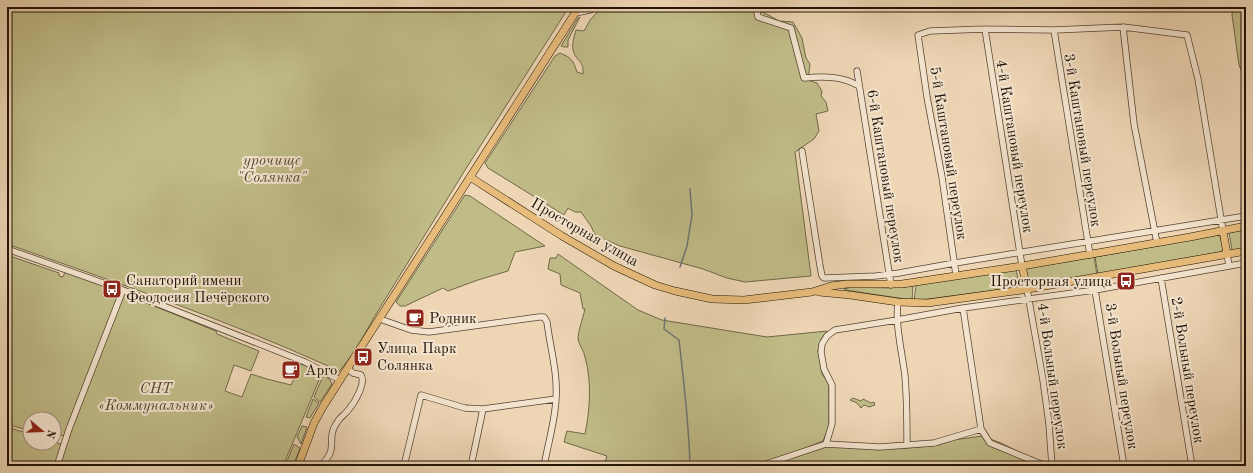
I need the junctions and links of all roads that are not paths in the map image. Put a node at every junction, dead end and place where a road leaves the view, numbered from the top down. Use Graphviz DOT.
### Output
graph roads {
  1 [pos="596,7"];
  2 [pos="756,7"];
  3 [pos="577,10"];
  4 [pos="1123,27"];
  5 [pos="985,29"];
  6 [pos="1054,30"];
  7 [pos="857,71"];
  8 [pos="859,86"];
  9 [pos="802,151"];
  10 [pos="470,177"];
  11 [pos="1246,216"];
  12 [pos="1220,220"];
  13 [pos="1246,226"];
  14 [pos="1154,231"];
  15 [pos="1223,231"];
  16 [pos="1088,241"];
  17 [pos="1157,243"];
  18 [pos="7,249"];
  19 [pos="1246,251"];
  20 [pos="1020,252"];
  21 [pos="1227,254"];
  22 [pos="1090,255"];
  23 [pos="1246,262"];
  24 [pos="954,263"];
  25 [pos="1022,266"];
  26 [pos="1229,266"];
  27 [pos="889,274"];
  28 [pos="956,275"];
  29 [pos="1161,278"];
  30 [pos="840,285"];
  31 [pos="891,285"];
  32 [pos="1028,289"];
  33 [pos="123,290"];
  34 [pos="1095,290"];
  35 [pos="812,292"];
  36 [pos="841,294"];
  37 [pos="1030,299"];
  38 [pos="898,302"];
  39 [pos="963,308"];
  40 [pos="381,317"];
  41 [pos="897,320"];
  42 [pos="348,369"];
  43 [pos="340,380"];
  44 [pos="556,399"];
  45 [pos="483,409"];
  46 [pos="981,429"];
  47 [pos="826,444"];
  48 [pos="907,445"];
  49 [pos="57,466"];
  50 [pos="298,466"];
  51 [pos="321,466"];
  52 [pos="404,466"];
  53 [pos="471,466"];
  54 [pos="544,466"];
  55 [pos="760,466"];
  56 [pos="1046,466"];
  57 [pos="1052,466"];
  58 [pos="1124,466"];
  59 [pos="1192,466"];
  1 -- 3 [label="street"];
  2 -- 8 [label="street"];
  3 -- 10 [label="main road"];
  4 -- 6 [label="street"];
  4 -- 12 [label="street"];
  4 -- 14 [label="street"];
  5 -- 6 [label="street"];
  5 -- 20 [label="street, 4-й Каштановый переулок"];
  5 -- 24 [label="street, 5-й Каштановый переулок"];
  6 -- 16 [label="street, 3-й Каштановый переулок"];
  7 -- 8 [label="street, 6-й Каштановый переулок"];
  8 -- 27 [label="street, 6-й Каштановый переулок"];
  9 -- 27 [label="street"];
  10 -- 35 [label="main road, Просторная улица"];
  10 -- 40 [label="main road"];
  11 -- 12 [label="street"];
  12 -- 14 [label="street"];
  12 -- 15 [label="street"];
  13 -- 15 [label="main road, Просторная улица"];
  14 -- 16 [label="street"];
  14 -- 17 [label="street"];
  15 -- 17 [label="main road, Просторная улица"];
  15 -- 21 [label="main road"];
  16 -- 20 [label="street"];
  16 -- 22 [label="street, 3-й Каштановый переулок"];
  17 -- 22 [label="main road, Просторная улица"];
  18 -- 33 [label="street"];
  19 -- 21 [label="main road, Просторная улица"];
  20 -- 24 [label="street"];
  20 -- 25 [label="street, 4-й Каштановый переулок"];
  21 -- 26 [label="street"];
  21 -- 32 [label="main road, Просторная улица"];
  22 -- 25 [label="main road, Просторная улица"];
  23 -- 26 [label="street"];
  24 -- 27 [label="street"];
  24 -- 28 [label="street, 5-й Каштановый переулок"];
  25 -- 28 [label="main road, Просторная улица"];
  25 -- 32 [label="main road"];
  26 -- 29 [label="street"];
  27 -- 31 [label="street, 6-й Каштановый переулок"];
  28 -- 31 [label="main road, Просторная улица"];
  29 -- 34 [label="street"];
  29 -- 59 [label="street, 2-й Вольный переулок"];
  30 -- 31 [label="main road, Просторная улица"];
  30 -- 35 [label="main road, Просторная улица"];
  30 -- 36 [label="main road"];
  32 -- 37 [label="street, 4-й Вольный переулок"];
  32 -- 38 [label="main road, Просторная улица"];
  33 -- 43 [label="street"];
  33 -- 49 [label="street"];
  34 -- 37 [label="street"];
  34 -- 58 [label="street, 3-й Вольный переулок"];
  35 -- 36 [label="main road, Просторная улица"];
  36 -- 38 [label="main road, Просторная улица"];
  37 -- 39 [label="street"];
  37 -- 57 [label="street, 4-й Вольный переулок"];
  38 -- 41 [label="street"];
  39 -- 41 [label="street"];
  39 -- 46 [label="street"];
  40 -- 42 [label="main road"];
  40 -- 44 [label="street"];
  41 -- 47 [label="street"];
  41 -- 48 [label="street"];
  42 -- 43 [label="main road"];
  42 -- 51 [label="street"];
  43 -- 50 [label="main road"];
  44 -- 45 [label="street"];
  44 -- 54 [label="street"];
  45 -- 52 [label="street"];
  45 -- 53 [label="street"];
  46 -- 48 [label="street"];
  46 -- 56 [label="street"];
  47 -- 48 [label="street"];
  47 -- 55 [label="street"];
}
